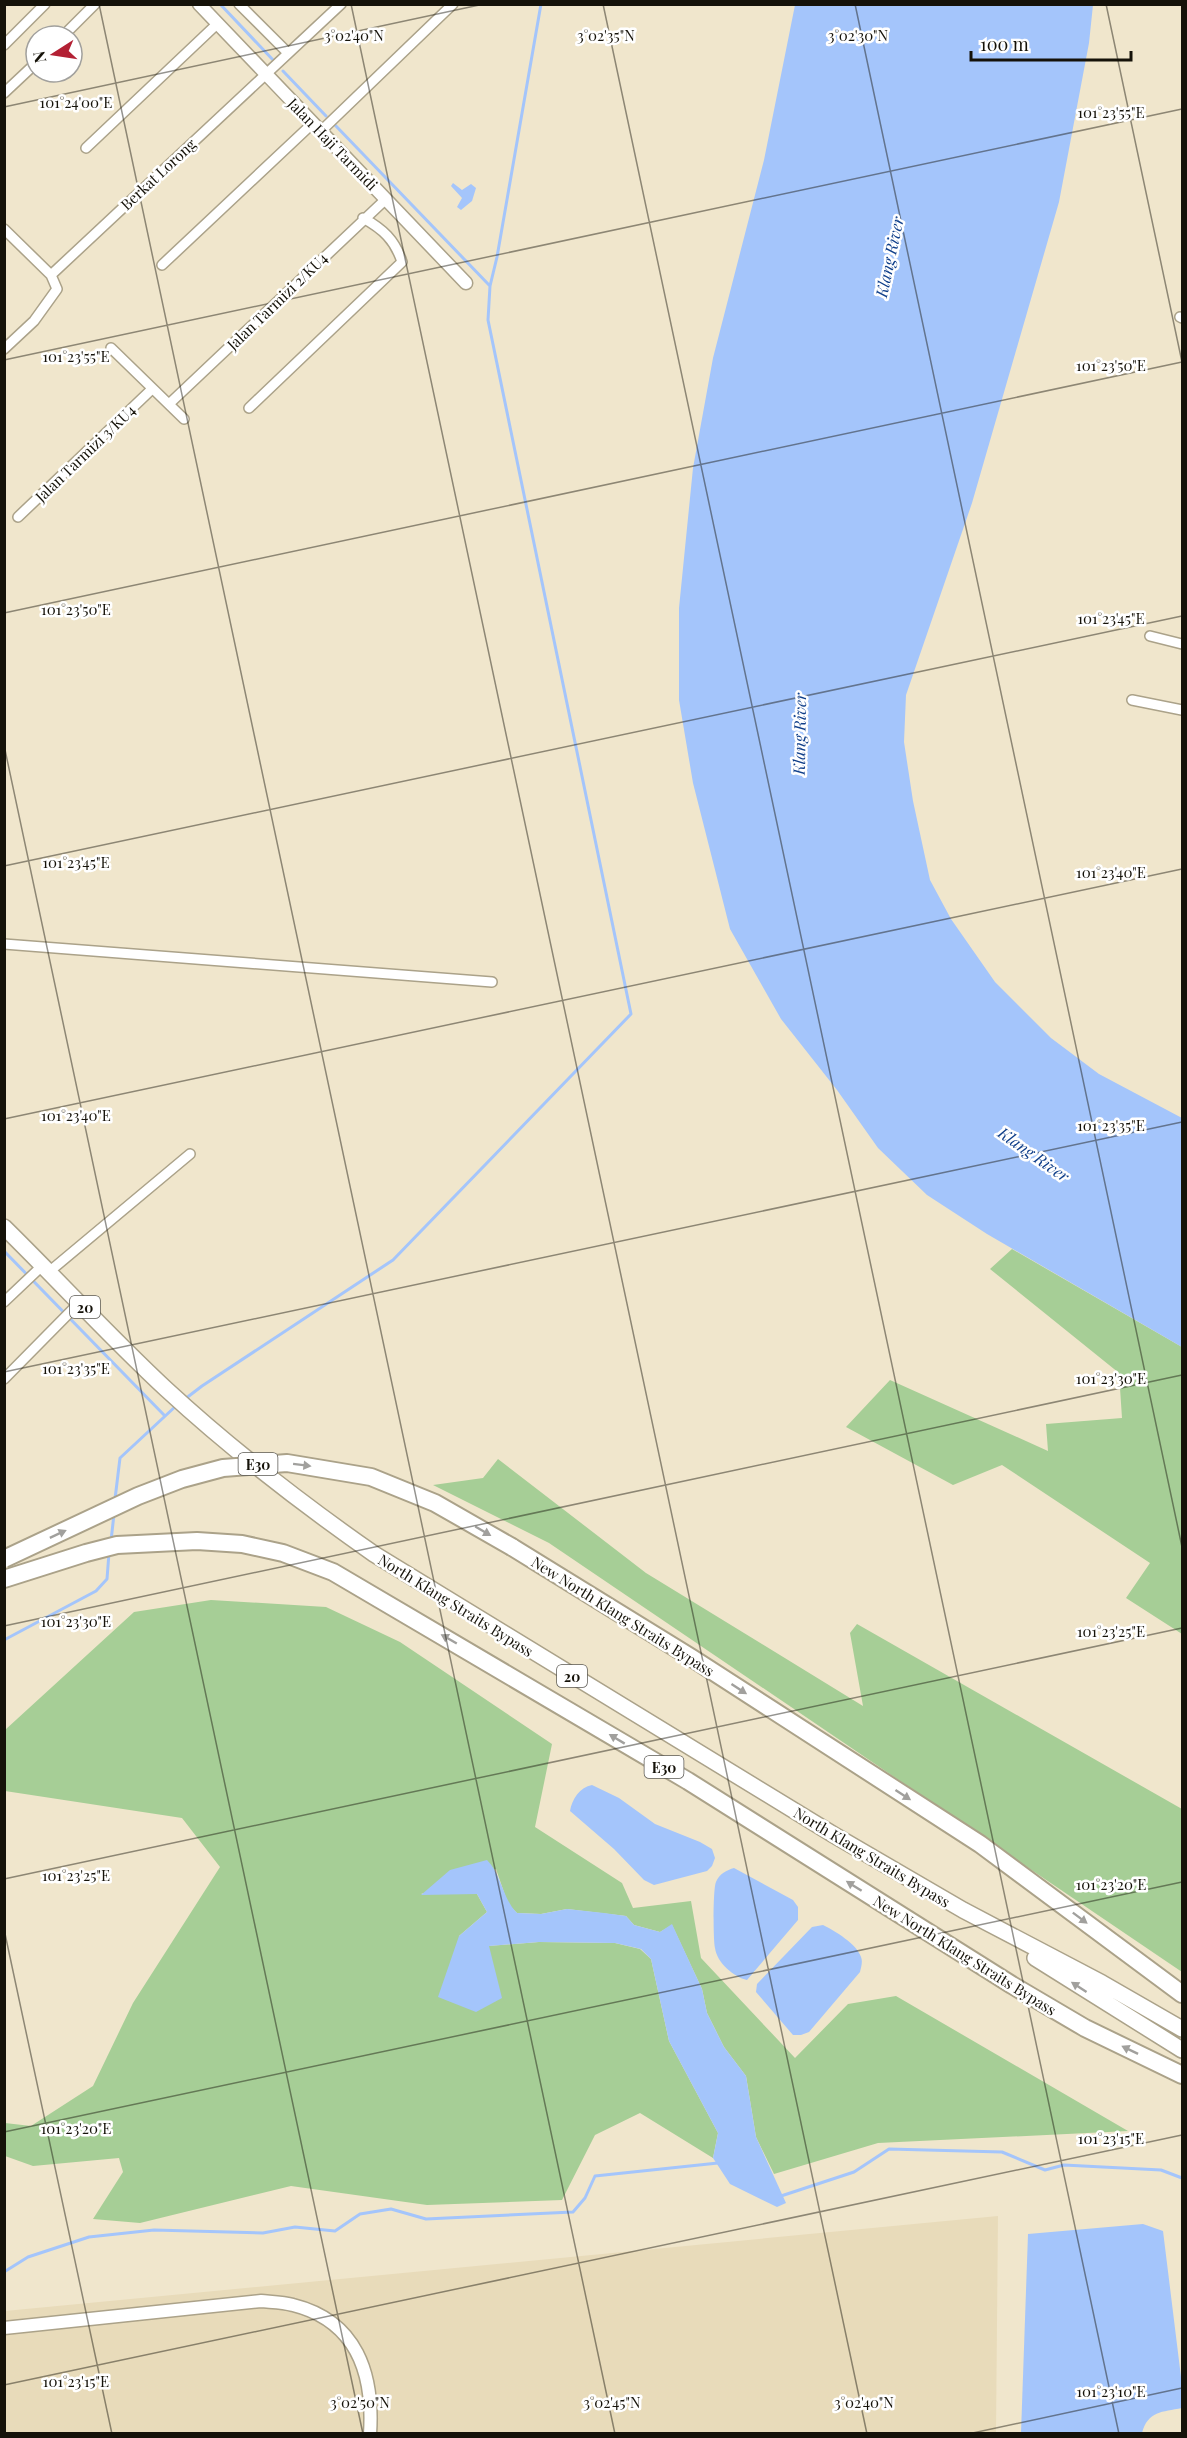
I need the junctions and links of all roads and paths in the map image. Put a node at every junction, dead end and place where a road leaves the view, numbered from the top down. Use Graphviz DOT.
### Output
graph roads {
  1 [pos="45,4"];
  2 [pos="95,4"];
  3 [pos="199,4"];
  4 [pos="239,4"];
  5 [pos="341,4"];
  6 [pos="453,4"];
  7 [pos="75,24"];
  8 [pos="218,24"];
  9 [pos="4,45"];
  10 [pos="288,53"];
  11 [pos="24,74"];
  12 [pos="265,74"];
  13 [pos="4,93"];
  14 [pos="316,127"];
  15 [pos="86,148"];
  16 [pos="386,199"];
  17 [pos="363,218"];
  18 [pos="4,228"];
  19 [pos="162,264"];
  20 [pos="51,275"];
  21 [pos="466,283"];
  22 [pos="111,348"];
  23 [pos="4,349"];
  24 [pos="152,389"];
  25 [pos="169,404"];
  26 [pos="249,408"];
  27 [pos="184,419"];
  28 [pos="18,517"];
  29 [pos="1150,636"];
  30 [pos="1182,644"];
  31 [pos="1132,700"];
  32 [pos="1182,710"];
  33 [pos="4,944"];
  34 [pos="492,982"];
  35 [pos="190,1154"];
  36 [pos="4,1227"];
  37 [pos="43,1269"];
  38 [pos="4,1302"];
  39 [pos="80,1302"];
  40 [pos="4,1379"];
  41 [pos="4,1559"];
  42 [pos="4,1579"];
  43 [pos="963,1910"];
  44 [pos="1182,1994"];
  45 [pos="1182,2029"];
  46 [pos="1182,2050"];
  47 [pos="1182,2075"];
  48 [pos="4,2328"];
  49 [pos="370,2433"];
  1 -- 9 [label="street"];
  2 -- 7 [label="street"];
  3 -- 8 [label="street, Jalan Haji Tarmidi"];
  4 -- 10 [label="street"];
  5 -- 10 [label="street, Berkat Lorong"];
  6 -- 14 [label="street"];
  8 -- 12 [label="street, Jalan Haji Tarmidi"];
  8 -- 15 [label="street"];
  10 -- 12 [label="street, Berkat Lorong"];
  11 -- 13 [label="street"];
  12 -- 14 [label="street, Jalan Haji Tarmidi"];
  12 -- 20 [label="street, Berkat Lorong"];
  14 -- 16 [label="street, Jalan Haji Tarmidi"];
  14 -- 19 [label="street"];
  16 -- 17 [label="street, Jalan Tarmizi 2/KU4"];
  16 -- 21 [label="street, Jalan Haji Tarmidi"];
  17 -- 25 [label="street, Jalan Tarmizi 2/KU4"];
  17 -- 26 [label="street"];
  18 -- 20 [label="street"];
  20 -- 23 [label="street"];
  22 -- 24 [label="street"];
  24 -- 25 [label="street"];
  24 -- 28 [label="street, Jalan Tarmizi 3/KU4"];
  25 -- 27 [label="street"];
  29 -- 30 [label="street"];
  31 -- 32 [label="street"];
  33 -- 34 [label="street"];
  35 -- 37 [label="street"];
  36 -- 37 [label="highway, North Klang Straits Bypass / 20"];
  37 -- 38 [label="street"];
  37 -- 39 [label="highway, North Klang Straits Bypass / 20"];
  39 -- 40 [label="street"];
  39 -- 43 [label="highway, North Klang Straits Bypass / 20"];
  41 -- 44 [label="highway, New North Klang Straits Bypass / E30, one-way, bridge"];
  47 -- 42 [label="highway, New North Klang Straits Bypass / E30, one-way"];
  43 -- 45 [label="highway, North Klang Straits Bypass"];
  46 -- 43 [label="highway, North Klang Straits Bypass, one-way"];
  48 -- 49 [label="street"];
}
